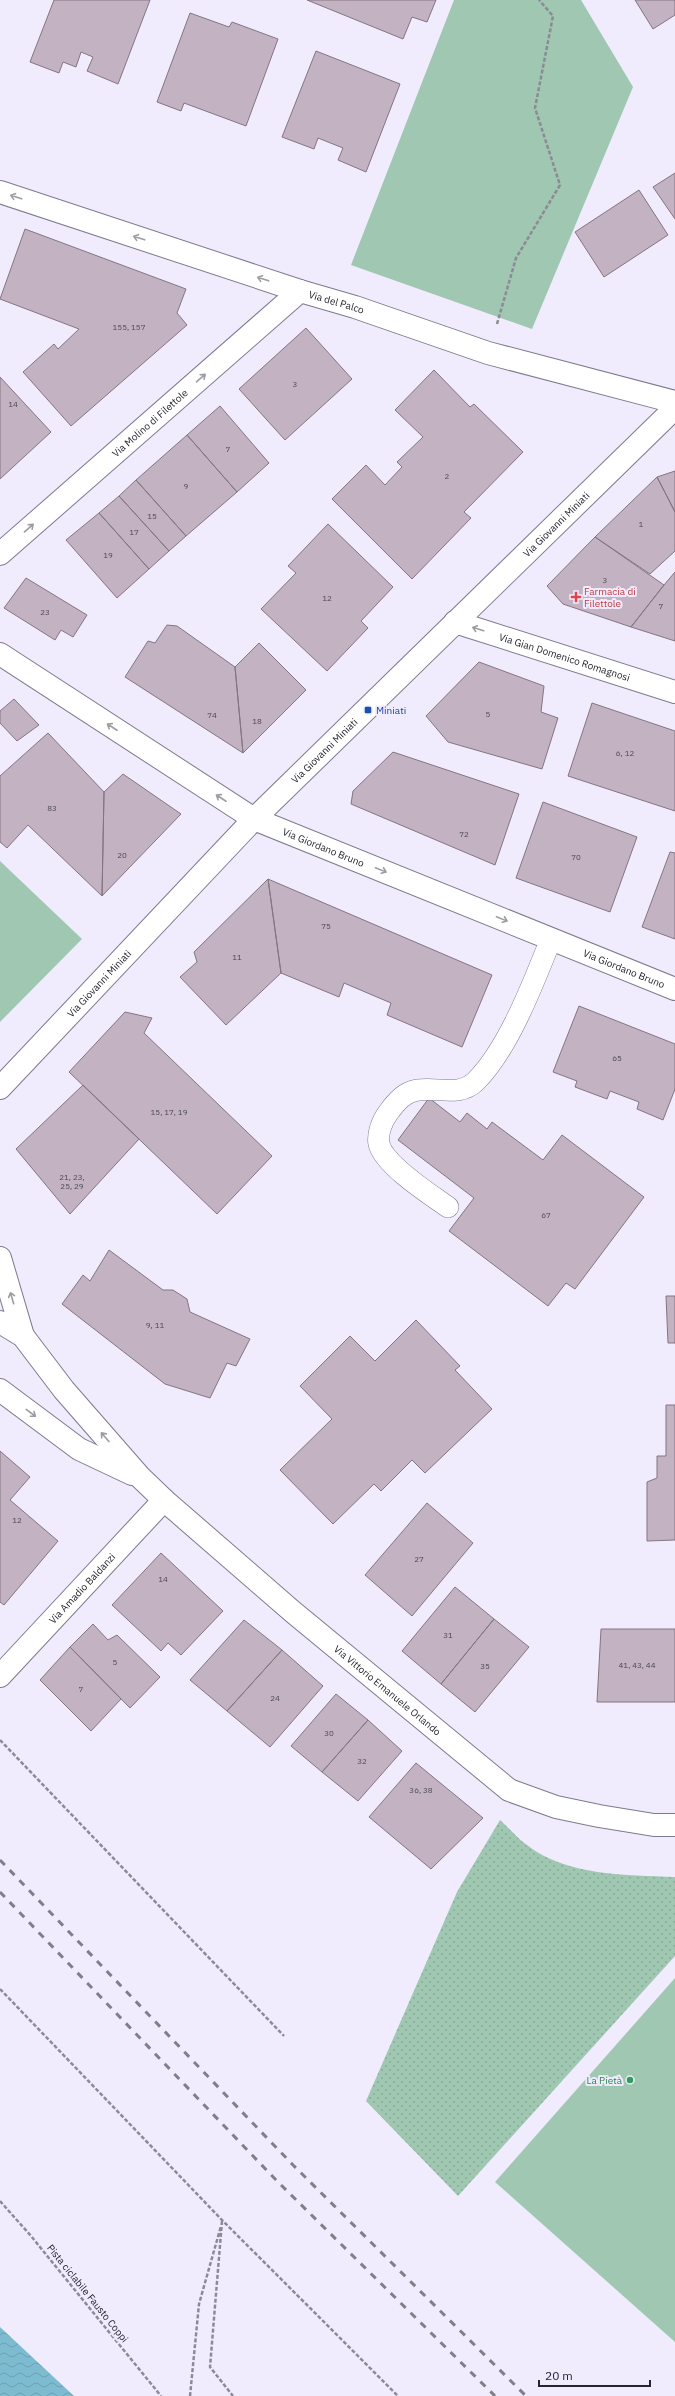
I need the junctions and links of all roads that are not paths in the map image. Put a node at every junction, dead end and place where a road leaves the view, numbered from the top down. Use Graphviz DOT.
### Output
graph roads {
  1 [pos="0,192"];
  2 [pos="300,291"];
  3 [pos="675,402"];
  4 [pos="675,408"];
  5 [pos="0,554"];
  6 [pos="454,622"];
  7 [pos="0,654"];
  8 [pos="675,692"];
  9 [pos="254,819"];
  10 [pos="551,939"];
  11 [pos="675,988"];
  12 [pos="0,1089"];
  13 [pos="448,1207"];
  14 [pos="0,1258"];
  15 [pos="0,1322"];
  16 [pos="23,1336"];
  17 [pos="0,1390"];
  18 [pos="140,1477"];
  19 [pos="164,1500"];
  20 [pos="0,1676"];
  21 [pos="675,1825"];
  2 -- 1 [label="street, Via del Palco, one-way"];
  2 -- 3 [label="street, Via del Palco"];
  5 -- 2 [label="street, Via Molino di Filettole, one-way"];
  4 -- 6 [label="street, Via Giovanni Miniati"];
  8 -- 6 [label="street, Via Gian Domenico Romagnosi, one-way"];
  6 -- 9 [label="street, Via Giovanni Miniati"];
  9 -- 7 [label="street, Via Giordano Bruno, one-way"];
  9 -- 10 [label="street, Via Giordano Bruno, one-way"];
  9 -- 12 [label="street, Via Giovanni Miniati"];
  10 -- 11 [label="street, Via Giordano Bruno"];
  10 -- 13 [label="lane"];
  16 -- 14 [label="street, one-way"];
  15 -- 16 [label="street"];
  18 -- 16 [label="street, one-way"];
  17 -- 18 [label="street, one-way"];
  18 -- 19 [label="street, Via Vittorio Emanuele Orlando"];
  19 -- 20 [label="street, Via Amadio Baldanzi"];
  19 -- 21 [label="street, Via Vittorio Emanuele Orlando"];
}
